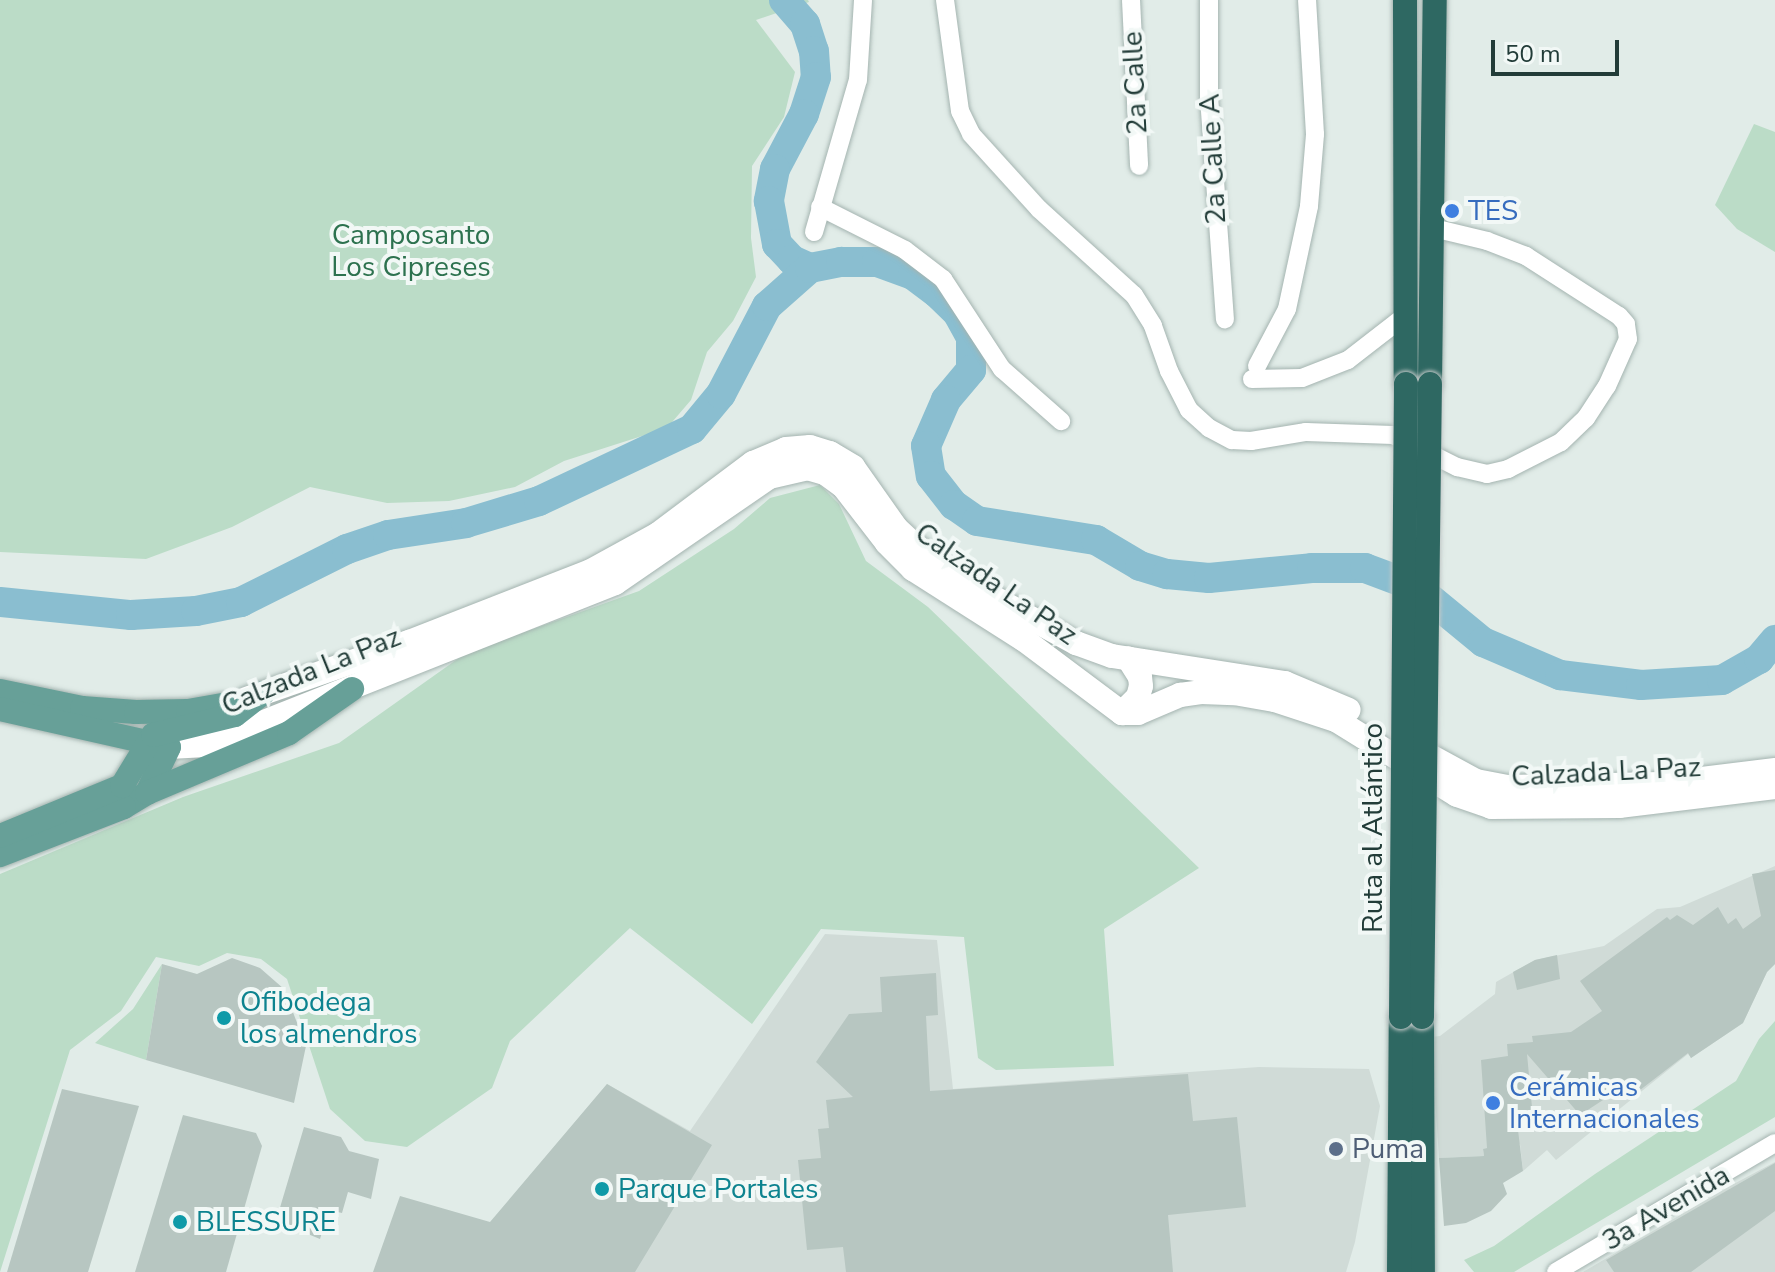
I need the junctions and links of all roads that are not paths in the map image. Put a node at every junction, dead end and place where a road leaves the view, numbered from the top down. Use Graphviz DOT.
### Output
graph roads {
  1 [pos="863,0"];
  2 [pos="945,0"];
  3 [pos="1131,0"];
  4 [pos="1209,0"];
  5 [pos="1307,0"];
  6 [pos="1405,0"];
  7 [pos="1435,0"];
  8 [pos="1139,166"];
  9 [pos="820,207"];
  10 [pos="1433,228"];
  11 [pos="814,232"];
  12 [pos="1406,315"];
  13 [pos="1225,319"];
  14 [pos="1418,384"];
  15 [pos="1061,421"];
  16 [pos="1128,658"];
  17 [pos="352,689"];
  18 [pos="0,691"];
  19 [pos="263,693"];
  20 [pos="0,709"];
  21 [pos="1122,713"];
  22 [pos="158,745"];
  23 [pos="1775,770"];
  24 [pos="1775,787"];
  25 [pos="147,793"];
  26 [pos="0,836"];
  27 [pos="0,855"];
  28 [pos="1412,1017"];
  29 [pos="1775,1143"];
  30 [pos="1399,1272"];
  31 [pos="1423,1272"];
  32 [pos="1556,1272"];
  1 -- 9 [label="street"];
  2 -- 10 [label="street"];
  3 -- 8 [label="street, 2a Calle"];
  4 -- 13 [label="street, 2a Calle A"];
  5 -- 12 [label="street"];
  6 -- 12 [label="highway"];
  7 -- 10 [label="highway"];
  9 -- 11 [label="street"];
  9 -- 15 [label="street"];
  10 -- 14 [label="highway"];
  12 -- 14 [label="highway"];
  14 -- 28 [label="highway, Ruta al Atlántico, bridge"];
  16 -- 19 [label="main road, Calzada La Paz"];
  16 -- 21 [label="main road"];
  16 -- 23 [label="main road, Calzada La Paz"];
  17 -- 21 [label="main road, Calzada La Paz"];
  17 -- 22 [label="main road, Calzada La Paz"];
  17 -- 25 [label="main road"];
  18 -- 19 [label="main road, Calzada La Paz"];
  19 -- 22 [label="main road"];
  20 -- 22 [label="main road, Calzada La Paz"];
  21 -- 24 [label="main road, Calzada La Paz"];
  22 -- 25 [label="main road"];
  22 -- 26 [label="main road"];
  25 -- 27 [label="main road"];
  28 -- 30 [label="highway, Ruta al Atlántico"];
  28 -- 31 [label="highway, Ruta al Atlántico"];
  29 -- 32 [label="street, 3a Avenida"];
}
